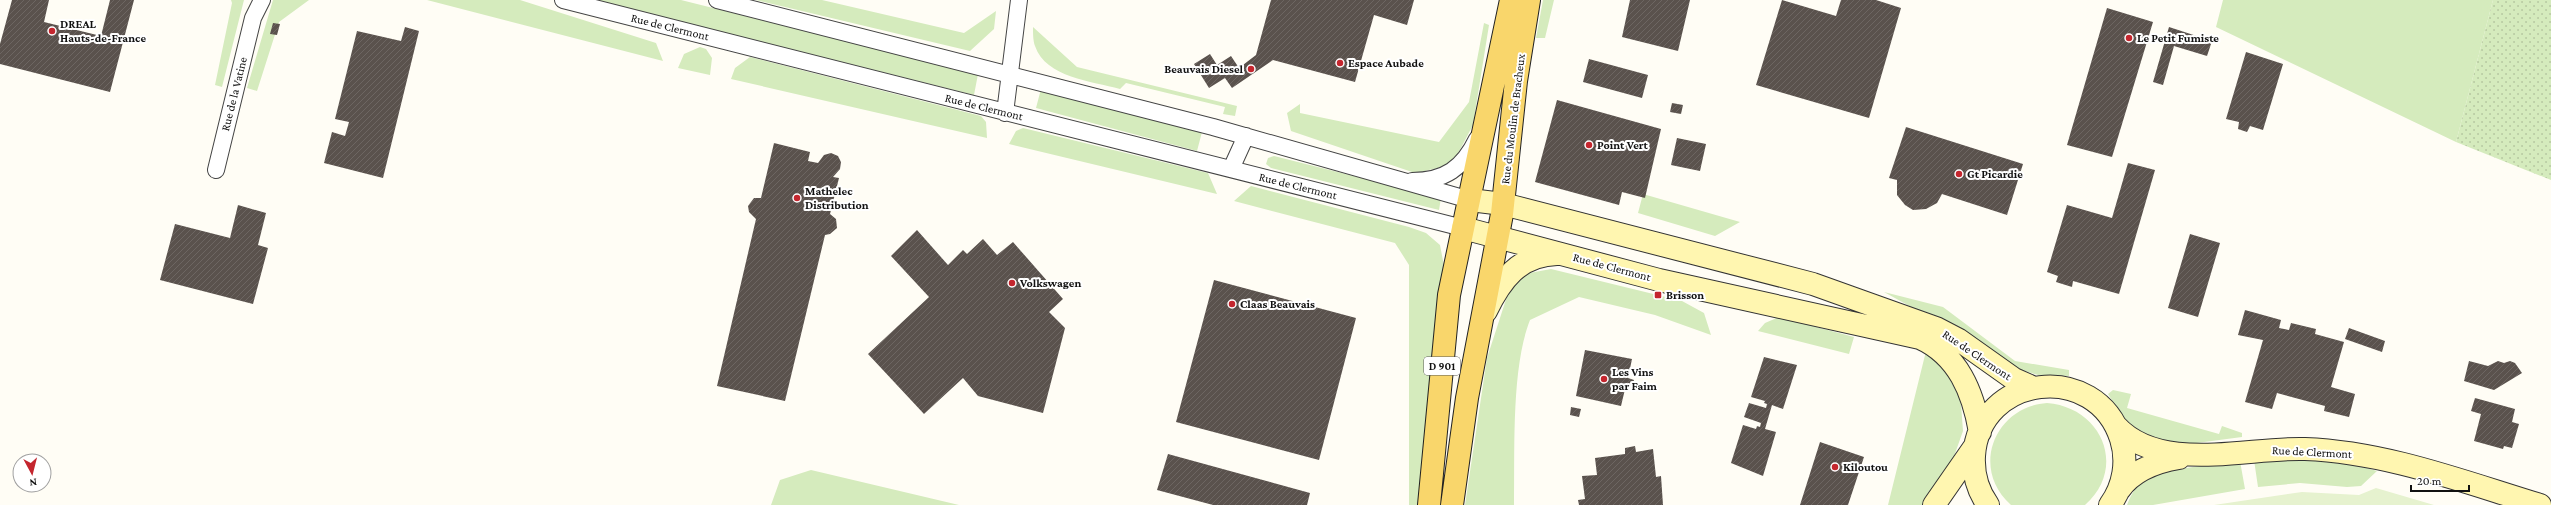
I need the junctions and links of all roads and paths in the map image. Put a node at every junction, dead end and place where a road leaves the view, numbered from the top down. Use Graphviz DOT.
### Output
graph roads {
  1 [pos="253,0"];
  2 [pos="262,0"];
  3 [pos="563,0"];
  4 [pos="717,0"];
  5 [pos="1019,0"];
  6 [pos="1511,0"];
  7 [pos="1529,0"];
  8 [pos="253,18"];
  9 [pos="1011,75"];
  10 [pos="1005,112"];
  11 [pos="1489,114"];
  12 [pos="1246,136"];
  13 [pos="1231,169"];
  14 [pos="216,170"];
  15 [pos="1396,178"];
  16 [pos="1470,200"];
  17 [pos="1503,204"];
  18 [pos="1463,228"];
  19 [pos="1498,237"];
  20 [pos="1565,254"];
  21 [pos="1482,318"];
  22 [pos="2032,387"];
  23 [pos="2116,426"];
  24 [pos="1977,438"];
  25 [pos="2220,452"];
  26 [pos="2114,497"];
  27 [pos="1429,505"];
  28 [pos="1452,505"];
  29 [pos="1934,505"];
  30 [pos="1988,505"];
  31 [pos="2540,505"];
  1 -- 8 [label="street, Rue de la Vatine"];
  2 -- 8 [label="street, Rue de la Vatine"];
  3 -- 10 [label="street, Rue de Clermont"];
  4 -- 9 [label="street, Rue de Clermont"];
  5 -- 9 [label="street"];
  6 -- 11 [label="main road, Rue du Moulin de Bracheux"];
  7 -- 17 [label="main road, Rue du Moulin de Bracheux"];
  8 -- 14 [label="street, Rue de la Vatine"];
  9 -- 10 [label="street"];
  9 -- 12 [label="street, Rue de Clermont"];
  10 -- 13 [label="street, Rue de Clermont"];
  11 -- 15 [label="street"];
  11 -- 16 [label="main road, Rue du Moulin de Bracheux"];
  12 -- 13 [label="street"];
  12 -- 15 [label="street, Rue de Clermont"];
  13 -- 18 [label="street, Rue de Clermont"];
  15 -- 16 [label="street, Rue de Clermont"];
  16 -- 17 [label="main road, Rue de Clermont"];
  16 -- 18 [label="main road, Rue du Moulin de Bracheux"];
  17 -- 19 [label="main road, Rue du Moulin de Bracheux"];
  17 -- 22 [label="main road, Rue de Clermont"];
  18 -- 19 [label="main road, Rue de Clermont"];
  18 -- 27 [label="main road, D 901"];
  19 -- 20 [label="main road, Rue de Clermont"];
  19 -- 21 [label="main road, D 901"];
  20 -- 21 [label="main road"];
  20 -- 24 [label="main road, Rue de Clermont"];
  21 -- 28 [label="main road, D 901"];
  22 -- 23 [label="main road"];
  22 -- 24 [label="main road"];
  23 -- 25 [label="main road, Rue de Clermont"];
  23 -- 26 [label="main road"];
  24 -- 29 [label="main road"];
  24 -- 30 [label="main road"];
  25 -- 26 [label="main road, Rue de Clermont"];
  25 -- 31 [label="main road, Rue de Clermont"];
}
